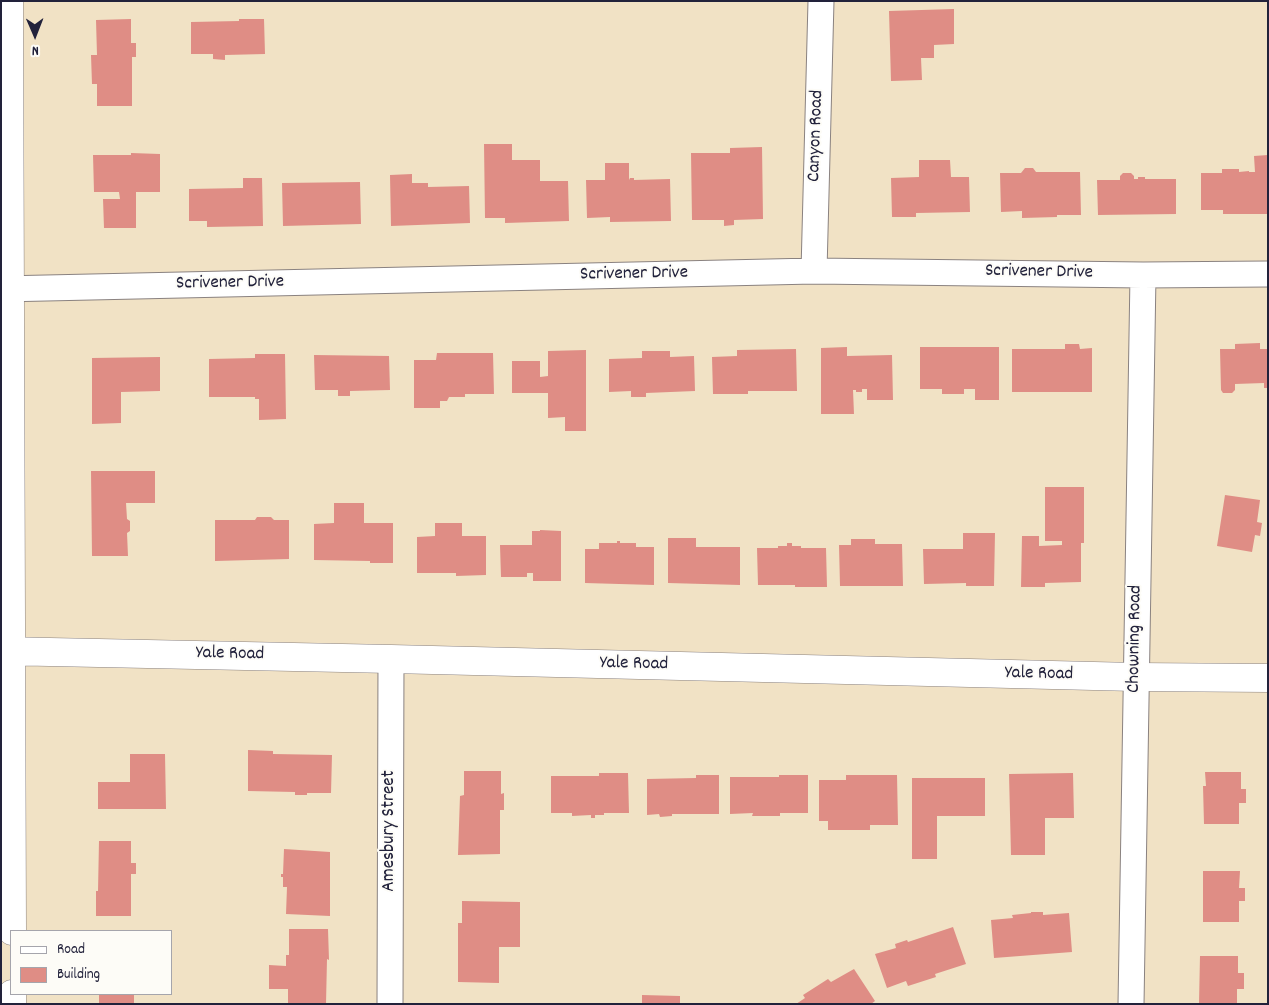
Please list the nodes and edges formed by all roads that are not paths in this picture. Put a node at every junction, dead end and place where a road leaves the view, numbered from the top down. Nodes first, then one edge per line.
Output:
1 (9, 1) edge
2 (821, 1) edge
3 (814, 271) junction
4 (1268, 274) edge
5 (1143, 275) junction
6 (6, 289) edge
7 (6, 651) edge
8 (391, 658) junction
9 (1136, 677) junction
10 (1268, 678) edge
11 (12, 930) edge
12 (390, 1004) edge
13 (1131, 1004) edge

1 - 6 main road
2 - 3 street, Canyon Road
3 - 5 street, Scrivener Drive
3 - 6 street, Scrivener Drive
4 - 5 street, Scrivener Drive
5 - 9 street, Chowning Road
6 - 7 main road
7 - 8 main road, Yale Road
7 - 11 main road
8 - 9 main road, Yale Road
8 - 12 street, Amesbury Street
9 - 10 main road, Yale Road
9 - 13 street, Chowning Road

